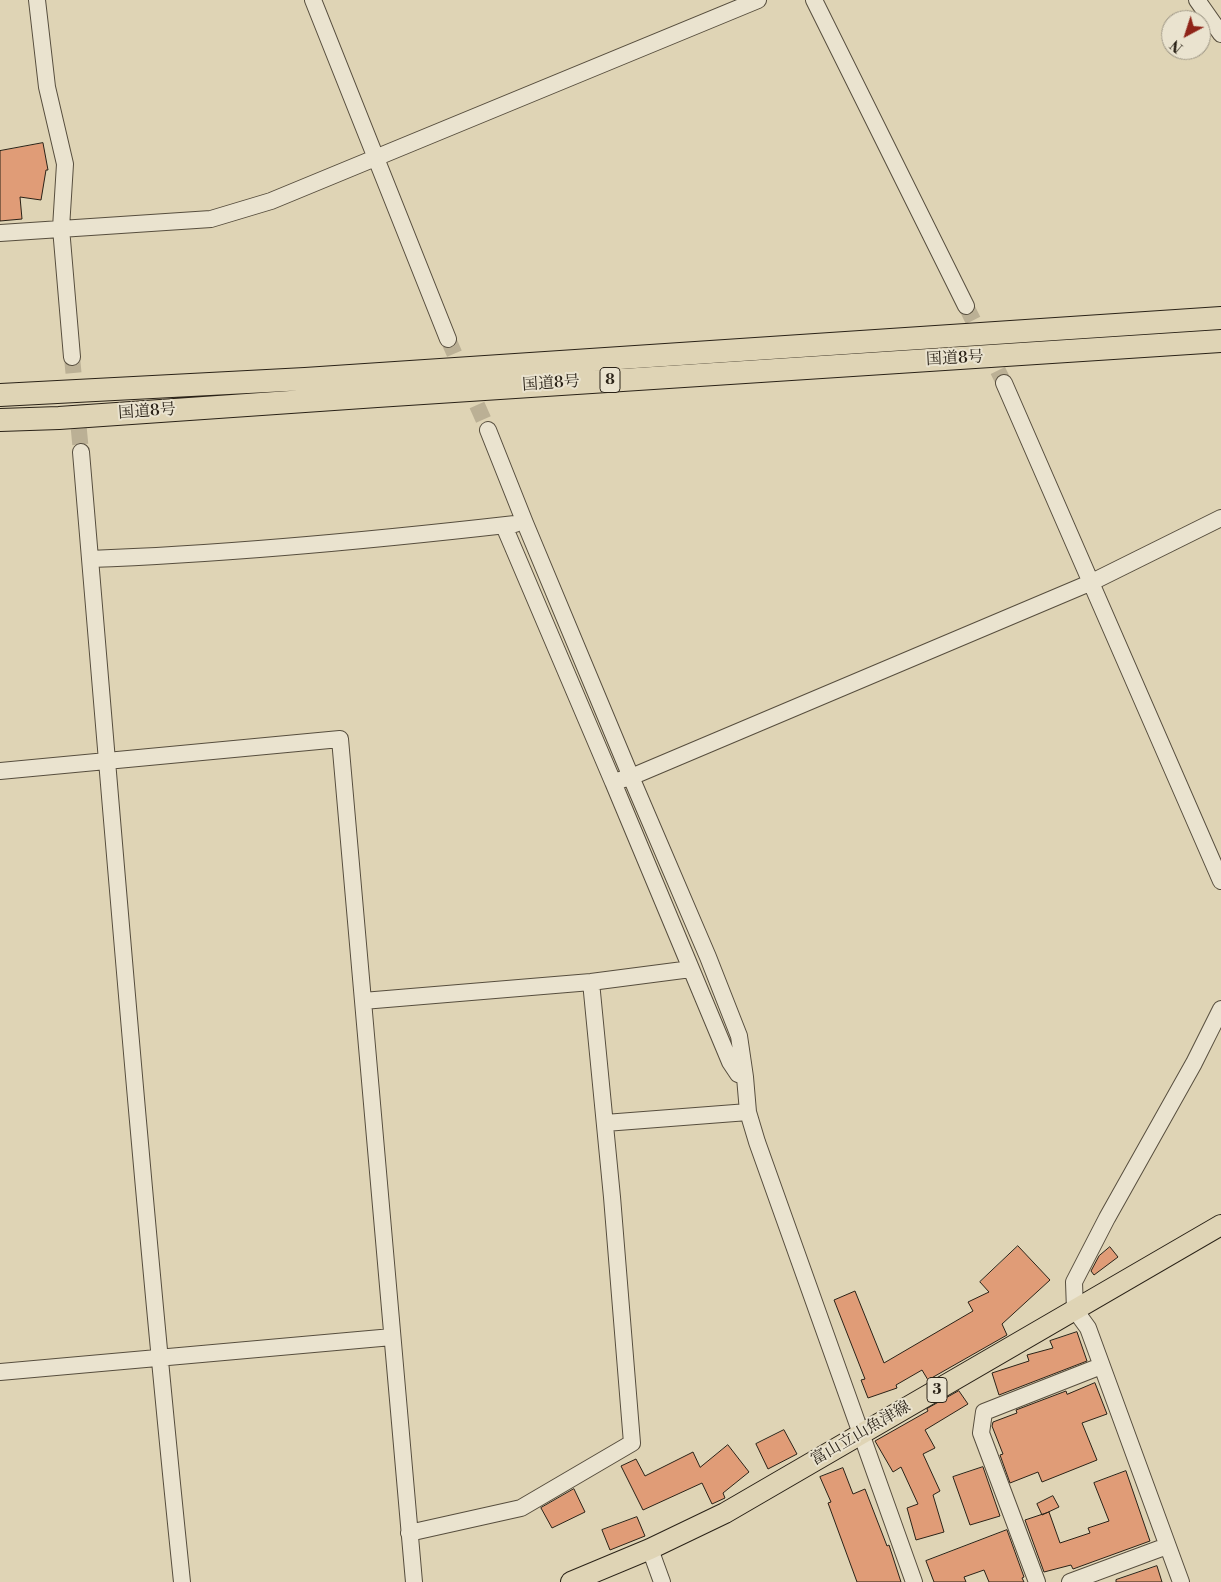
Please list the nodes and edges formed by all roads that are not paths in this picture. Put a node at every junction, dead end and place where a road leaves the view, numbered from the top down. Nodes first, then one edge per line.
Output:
1 (37, 0) edge
2 (313, 0) edge
3 (758, 0) edge
4 (814, 0) edge
5 (1197, 0) edge
6 (1221, 34) edge
7 (376, 158) junction
8 (60, 228) junction
9 (0, 233) edge
10 (966, 306) tunnel mouth
11 (1221, 318) edge
12 (448, 339) tunnel mouth
13 (1221, 341) edge
14 (72, 357) tunnel mouth
15 (1004, 383) tunnel mouth
16 (0, 395) edge
17 (0, 420) edge
18 (488, 430) tunnel mouth
19 (81, 452) tunnel mouth
20 (1221, 518) edge
21 (525, 523) junction
22 (504, 526) junction
23 (90, 559) junction
24 (1092, 582) junction
25 (106, 760) junction
26 (0, 771) edge
27 (630, 777) junction
28 (613, 782) junction
29 (1221, 881) edge
30 (691, 969) junction
31 (591, 982) junction
32 (362, 1001) junction
33 (1221, 1009) edge
34 (745, 1077) junction
35 (748, 1112) junction
36 (605, 1123) junction
37 (1221, 1226) edge
38 (1074, 1310) junction
39 (392, 1337) junction
40 (159, 1358) junction
41 (1101, 1366) junction
42 (0, 1372) edge
43 (861, 1434) junction
44 (409, 1533) junction
45 (1167, 1546) junction
46 (650, 1549) junction
47 (182, 1582) edge
48 (414, 1582) edge
49 (571, 1582) edge
50 (662, 1582) edge
51 (914, 1582) edge
52 (1037, 1582) edge
53 (1070, 1582) edge
54 (1181, 1582) edge

1 - 8 street
2 - 7 street
3 - 7 street
4 - 10 street
5 - 6 street
7 - 8 street
7 - 12 street
8 - 9 street
8 - 14 street
11 - 16 highway, 国道8号 / 8
13 - 17 highway, 国道8号 / 8
15 - 24 street
18 - 21 street
19 - 23 street
20 - 24 street
21 - 22 street
21 - 27 street
22 - 23 street
22 - 28 street
23 - 25 street
24 - 27 street
24 - 29 street
25 - 26 street
25 - 32 street
25 - 40 street
27 - 28 street
27 - 34 street
28 - 30 street
30 - 31 street
30 - 34 street
31 - 32 street
31 - 36 street
32 - 39 street
33 - 38 street
34 - 35 street
35 - 36 street
35 - 43 street
36 - 44 street
37 - 38 main road, 富山立山魚津線 / 3
38 - 41 street
38 - 43 main road, 富山立山魚津線 / 3
39 - 40 street
39 - 44 street
40 - 42 street
40 - 47 street
41 - 45 street
41 - 52 street
43 - 46 main road, 富山立山魚津線 / 3
43 - 51 street
44 - 48 street
45 - 53 street
45 - 54 street
46 - 49 main road, 富山立山魚津線 / 3
46 - 50 street

